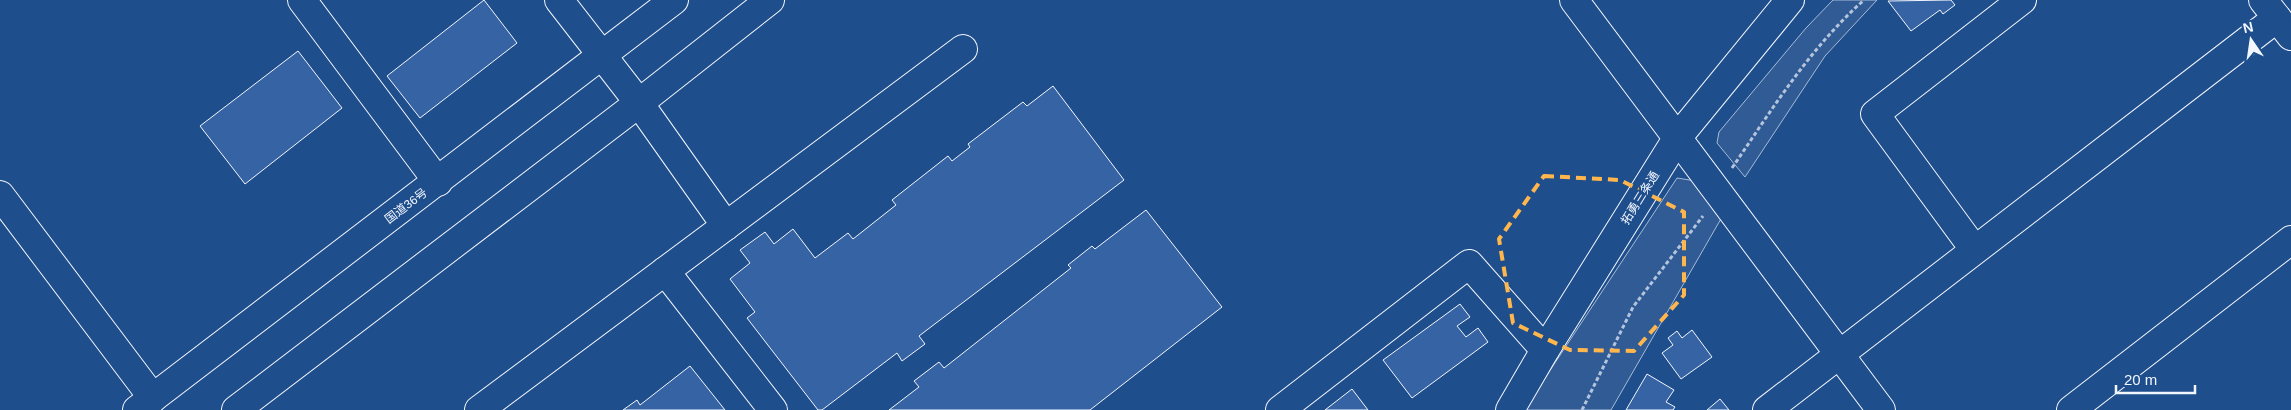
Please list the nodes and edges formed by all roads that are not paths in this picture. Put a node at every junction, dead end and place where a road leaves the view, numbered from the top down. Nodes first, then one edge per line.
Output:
1 (302, 0) edge
2 (559, 0) edge
3 (674, 0) edge
4 (770, 0) edge
5 (1574, 0) edge
6 (1790, 0) edge
7 (2022, 0) edge
8 (2277, 18) edge
9 (963, 49) dead end
10 (603, 56) junction
11 (639, 103) junction
12 (1678, 137) junction
13 (438, 182) junction
14 (0, 195) edge
15 (726, 226) junction
16 (2291, 240) edge
17 (1974, 249) junction
18 (665, 272) junction
19 (1545, 350) junction
20 (1840, 354) junction
21 (145, 404) edge
22 (236, 410) edge
23 (479, 410) edge
24 (773, 410) edge
25 (1280, 410) edge
26 (1510, 410) edge
27 (1767, 410) edge
28 (1882, 410) edge
29 (2071, 410) edge

1 - 13 main road
2 - 10 main road
3 - 10 main road, 国道36号
4 - 11 main road
5 - 12 main road
6 - 12 main road, 拓勇三条通
7 - 17 main road
8 - 17 main road
9 - 15 main road
10 - 11 main road
10 - 13 main road, 国道36号
11 - 15 main road
11 - 22 main road
12 - 19 main road, 拓勇三条通
12 - 20 main road
13 - 21 main road, 国道36号
14 - 21 main road
15 - 18 main road
16 - 29 main road
17 - 20 main road
18 - 23 main road
18 - 24 main road
19 - 25 main road
19 - 26 main road, 拓勇三条通
20 - 27 main road
20 - 28 main road

